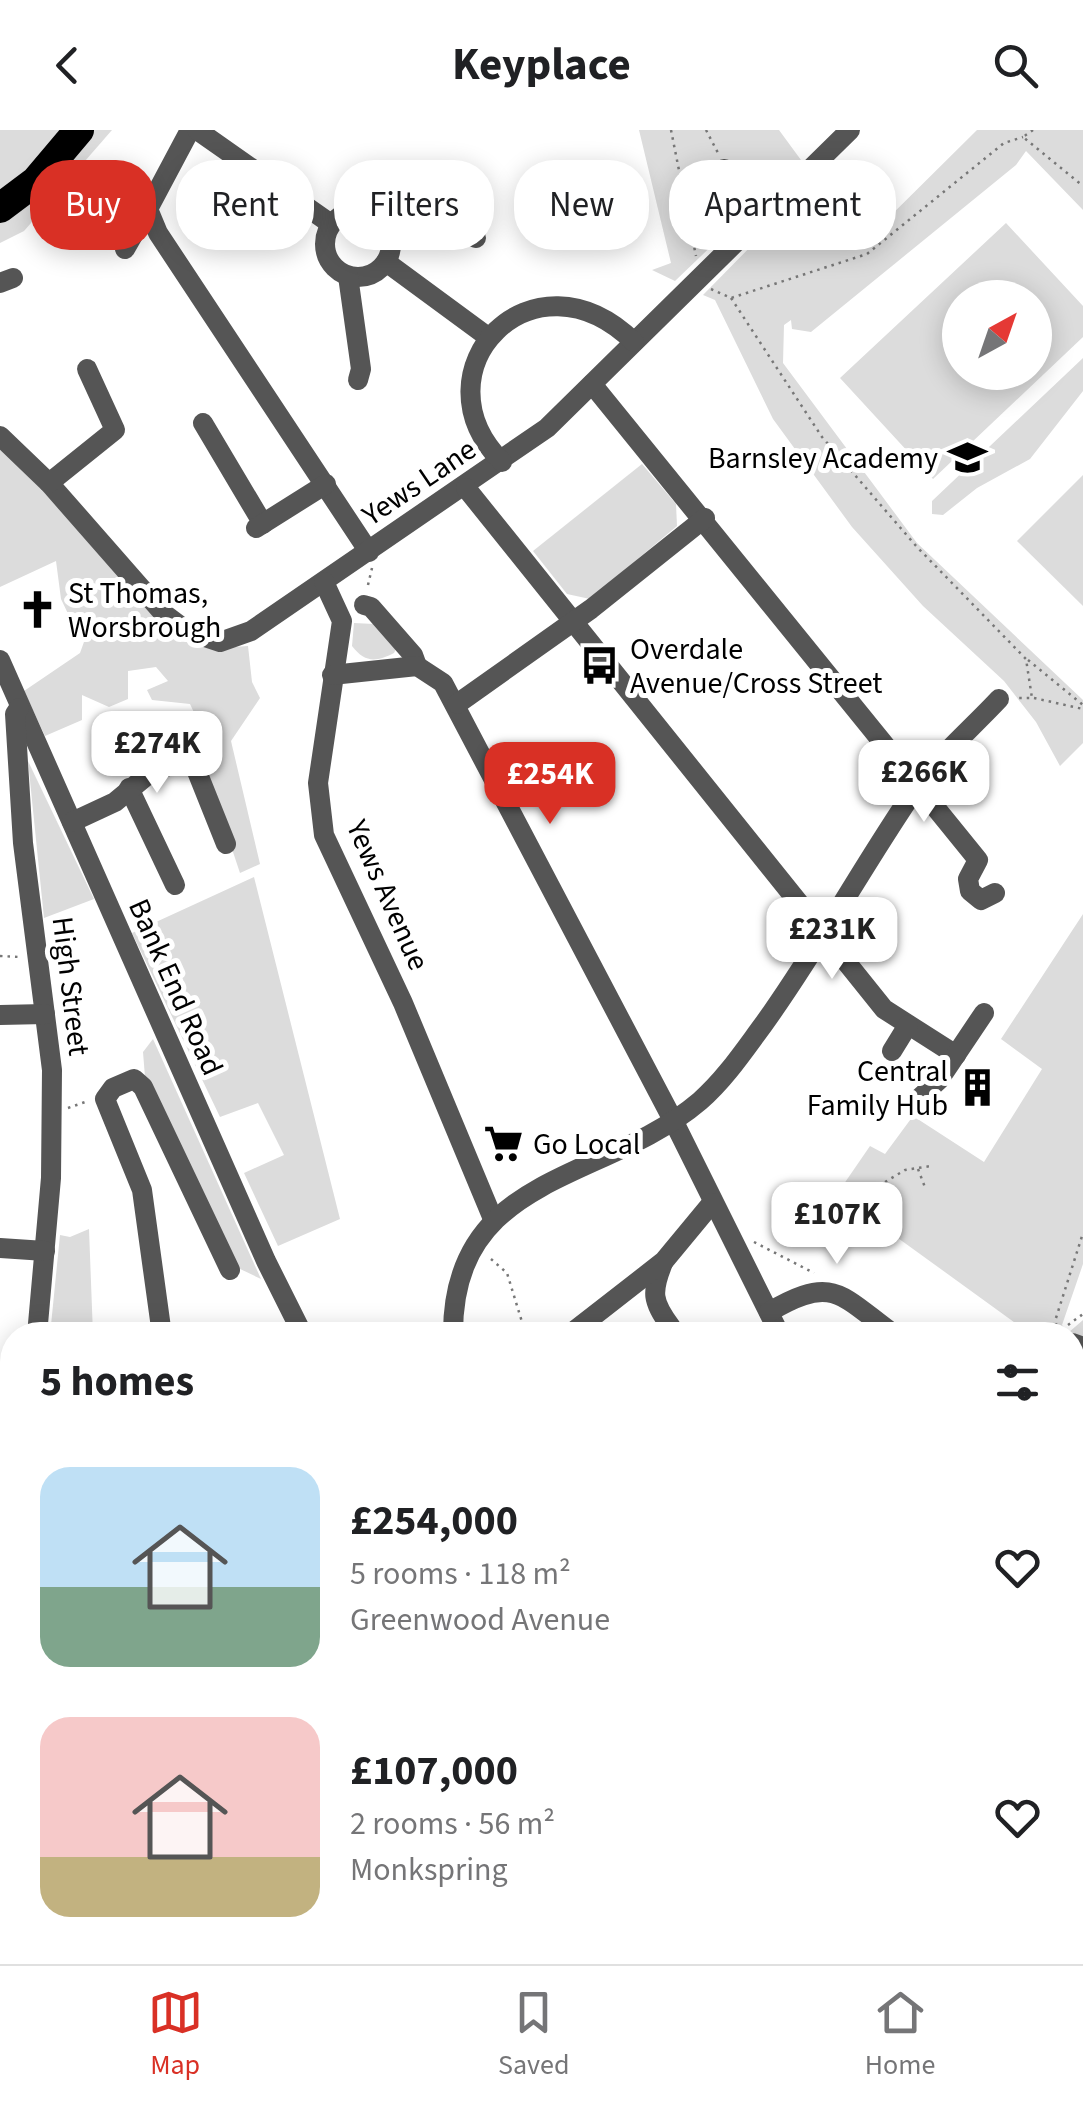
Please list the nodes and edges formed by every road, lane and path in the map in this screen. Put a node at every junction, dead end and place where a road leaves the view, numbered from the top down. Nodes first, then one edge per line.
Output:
1 (78, 130) edge
2 (194, 130) edge
3 (671, 130) edge
4 (706, 130) edge
5 (850, 130) edge
6 (1033, 130) edge
7 (1023, 137) junction
8 (720, 160) edge
9 (819, 160) edge
10 (1083, 186) edge
11 (156, 196) edge
12 (0, 208) edge
13 (334, 222) edge
14 (331, 224) junction
15 (156, 228) edge
16 (388, 250) edge
17 (726, 250) edge
18 (386, 262) junction
19 (348, 276) junction
20 (700, 276) junction
21 (731, 298) junction
22 (488, 338) junction
23 (634, 342) junction
24 (87, 369) dead end
25 (358, 380) dead end
26 (592, 384) junction
27 (203, 423) dead end
28 (0, 436) edge
29 (502, 462) junction
30 (49, 483) junction
31 (326, 484) junction
32 (466, 488) junction
33 (704, 518) junction
34 (373, 550) junction
35 (324, 582) junction
36 (364, 605) joint
37 (576, 620) junction
38 (1026, 659) junction
39 (0, 660) edge
40 (416, 666) junction
41 (332, 675) junction
42 (999, 698) joint
43 (1032, 698) junction
44 (457, 704) junction
45 (1083, 707) edge
46 (12, 712) edge
47 (129, 788) junction
48 (917, 788) junction
49 (72, 822) junction
50 (226, 844) dead end
51 (175, 885) dead end
52 (996, 893) dead end
53 (825, 934) junction
54 (984, 1013) dead end
55 (45, 1014) junction
56 (0, 1015) edge
57 (908, 1024) junction
58 (892, 1051) dead end
59 (956, 1055) junction
60 (104, 1099) junction
61 (914, 1102) dead end
62 (54, 1109) junction
63 (674, 1122) junction
64 (931, 1166) dead end
65 (917, 1168) junction
66 (926, 1190) dead end
67 (712, 1203) junction
68 (840, 1209) dead end
69 (492, 1219) junction
70 (1083, 1233) edge
71 (754, 1242) dead end
72 (474, 1247) junction
73 (0, 1248) edge
74 (45, 1252) junction
75 (664, 1261) junction
76 (230, 1270) dead end
77 (817, 1275) dead end
78 (768, 1312) junction
79 (37, 1322) edge
80 (160, 1322) edge
81 (296, 1322) edge
82 (454, 1322) edge
83 (522, 1322) edge
84 (586, 1322) edge
85 (667, 1322) edge
86 (773, 1322) edge
87 (877, 1322) edge
88 (1056, 1322) edge

1 - 12 highway
2 - 11 street
2 - 14 street
3 - 20 path
4 - 8 path
5 - 9 street, Yews Lane
6 - 7 path
7 - 10 path
7 - 21 path
13 - 14 street
14 - 19 street
15 - 31 street
16 - 18 street
17 - 20 street, Yews Lane
18 - 19 street
18 - 22 street
19 - 25 street
20 - 21 path
20 - 23 street, Yews Lane
21 - 38 path
22 - 23 street
22 - 29 street
23 - 26 street, Yews Lane
24 - 30 street
26 - 29 street, Yews Lane
26 - 33 street
27 - 31 street
28 - 30 street, Yews Lane
29 - 32 street, Yews Lane
30 - 35 street, Yews Lane
31 - 34 street
32 - 34 street, Yews Lane
32 - 37 street
33 - 37 street
33 - 48 street
34 - 35 street, Yews Lane
34 - 36 path
35 - 41 street, Yews Avenue
36 - 40 street
37 - 44 street
37 - 53 street
38 - 43 path
38 - 45 path
39 - 46 street, Bank End Road
40 - 41 street
40 - 44 street
41 - 69 street, Yews Avenue
42 - 43 path
42 - 48 street
43 - 45 path
44 - 63 street
46 - 49 street, Bank End Road
46 - 55 street, High Street
47 - 49 street
47 - 50 street
47 - 51 street
48 - 52 street
48 - 53 street
49 - 81 street, Bank End Road
53 - 57 street
53 - 63 street
54 - 59 street
55 - 56 street
55 - 62 street, High Street
57 - 58 street
57 - 59 street
59 - 61 street
60 - 62 path
60 - 76 street
60 - 80 street
62 - 74 street, High Street
63 - 67 street
63 - 69 street
64 - 65 path
65 - 66 path
65 - 68 path
67 - 75 street
67 - 78 street
69 - 72 street
70 - 88 path
71 - 77 path
72 - 82 street
72 - 83 path
73 - 74 street
74 - 79 street, High Street
75 - 84 street
75 - 85 street
78 - 86 street
78 - 87 street

